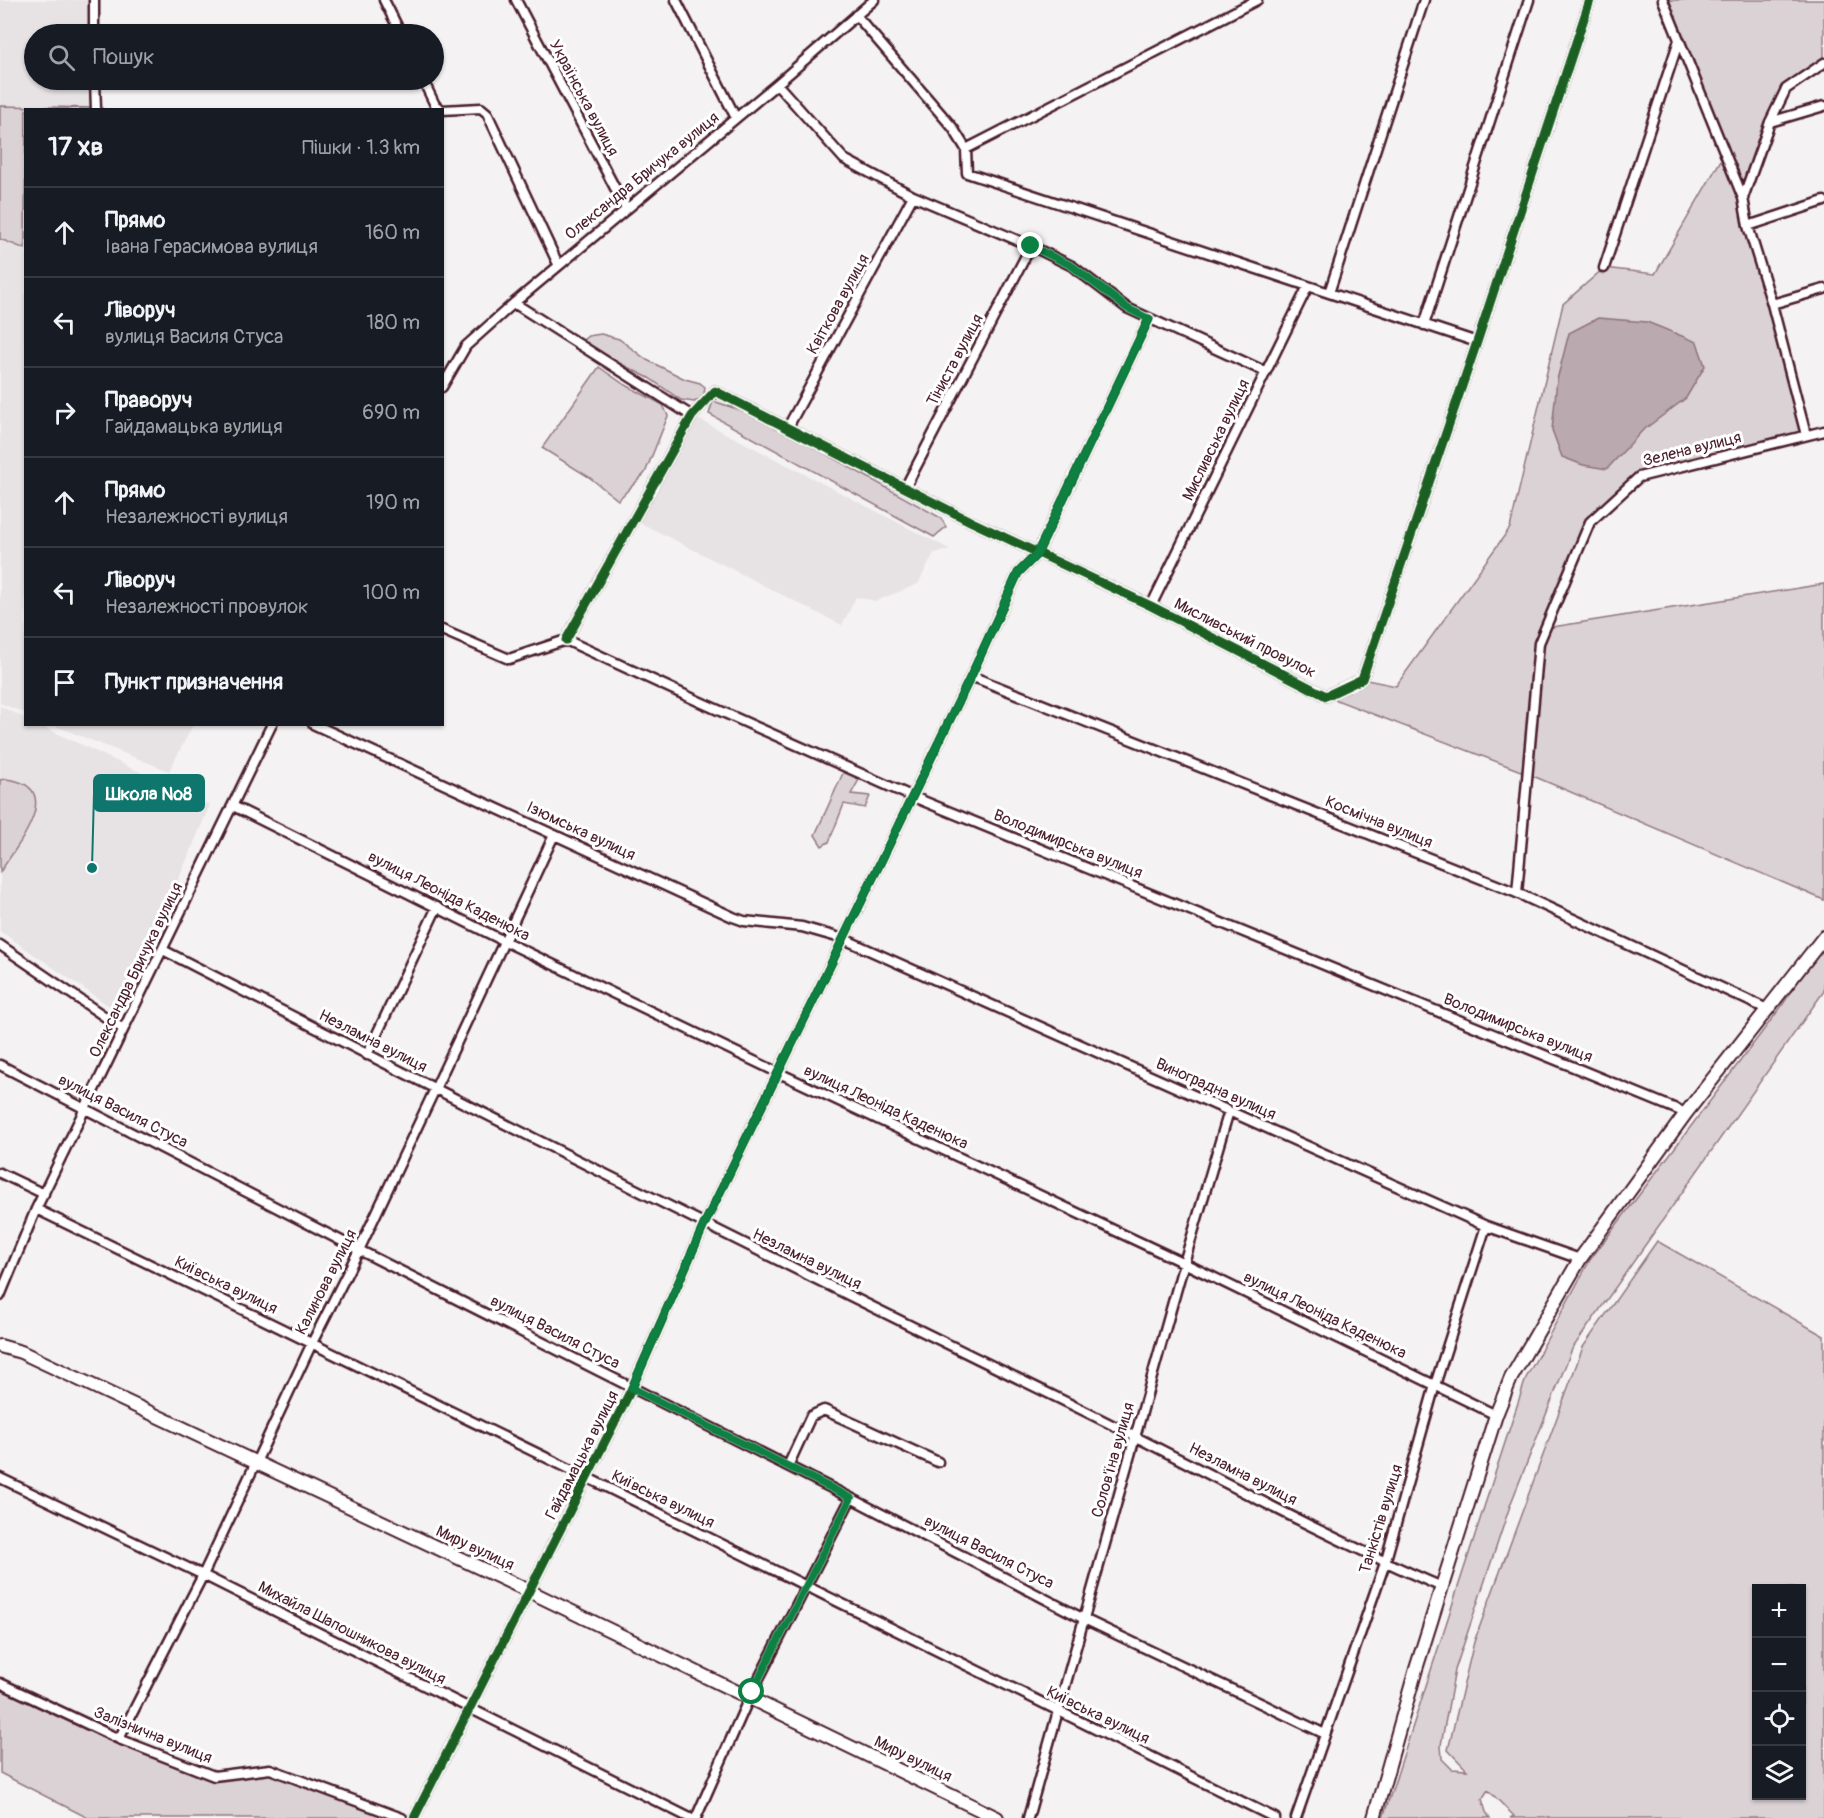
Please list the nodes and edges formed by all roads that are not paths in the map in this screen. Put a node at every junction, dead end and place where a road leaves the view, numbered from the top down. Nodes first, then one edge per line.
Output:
1 (94, 0) edge
2 (384, 0) edge
3 (516, 0) edge
4 (676, 0) edge
5 (874, 0) edge
6 (1257, 0) edge
7 (1424, 0) edge
8 (1529, 0) edge
9 (1590, 0) edge
10 (1664, 0) edge
11 (856, 15) junction
12 (94, 24) edge
13 (396, 24) edge
14 (1679, 40) junction
15 (1824, 63) edge
16 (777, 84) junction
17 (95, 90) edge
18 (428, 90) edge
19 (1824, 106) edge
20 (96, 108) edge
21 (439, 108) edge
22 (444, 110) edge
23 (736, 118) junction
24 (1770, 122) junction
25 (966, 149) junction
26 (913, 196) junction
27 (1743, 198) junction
28 (1824, 201) edge
29 (626, 209) junction
30 (1748, 226) junction
31 (1031, 246) junction
32 (558, 264) junction
33 (1604, 268) dead end
34 (1308, 286) junction
35 (1824, 290) edge
36 (1329, 293) junction
37 (514, 303) junction
38 (1772, 304) junction
39 (1149, 319) junction
40 (1424, 325) junction
41 (1477, 342) junction
42 (1266, 372) junction
43 (444, 384) edge
44 (692, 416) junction
45 (788, 427) junction
46 (1824, 431) edge
47 (1806, 435) junction
48 (905, 488) junction
49 (1037, 554) junction
50 (1151, 606) junction
51 (444, 631) edge
52 (566, 640) junction
53 (971, 676) junction
54 (271, 726) edge
55 (317, 726) edge
56 (912, 796) junction
57 (233, 806) junction
58 (554, 835) junction
59 (1517, 893) junction
60 (437, 907) junction
61 (1824, 938) edge
62 (844, 939) junction
63 (504, 941) junction
64 (0, 945) edge
65 (163, 950) junction
66 (1769, 1010) junction
67 (123, 1029) junction
68 (367, 1055) junction
69 (0, 1065) edge
70 (777, 1072) junction
71 (435, 1089) junction
72 (85, 1109) junction
73 (1229, 1111) junction
74 (1686, 1113) junction
75 (0, 1173) edge
76 (44, 1194) junction
77 (36, 1209) junction
78 (704, 1225) junction
79 (1486, 1226) junction
80 (359, 1250) junction
81 (1580, 1258) junction
82 (1184, 1263) junction
83 (0, 1296) edge
84 (312, 1343) junction
85 (0, 1346) edge
86 (1435, 1385) junction
87 (632, 1388) junction
88 (1496, 1415) junction
89 (1135, 1436) junction
90 (938, 1462) dead end
91 (257, 1463) junction
92 (788, 1466) junction
93 (0, 1478) edge
94 (588, 1478) junction
95 (851, 1498) junction
96 (1385, 1563) junction
97 (203, 1575) junction
98 (806, 1586) junction
99 (1442, 1587) junction
100 (529, 1592) junction
101 (1084, 1618) junction
102 (0, 1683) edge
103 (749, 1698) junction
104 (469, 1708) junction
105 (1058, 1712) junction
106 (1325, 1734) junction
107 (119, 1739) junction
108 (402, 1818) edge
109 (414, 1818) edge
110 (690, 1818) edge
111 (696, 1818) edge
112 (997, 1818) edge
113 (1028, 1818) edge
114 (1275, 1818) edge
115 (1296, 1818) edge
116 (1374, 1818) edge

1 - 12 street
2 - 13 street
3 - 29 street, Українська вулиця
4 - 23 street
5 - 11 street, Олександра Бричука вулиця
6 - 25 street
7 - 36 street
8 - 40 street
9 - 41 street
10 - 14 street
11 - 16 street, Олександра Бричука вулиця
11 - 25 street
14 - 27 street
14 - 33 street
15 - 24 street
16 - 23 street, Олександра Бричука вулиця
16 - 26 street
17 - 20 street
18 - 21 street
19 - 24 street
22 - 32 street
23 - 29 street, Олександра Бричука вулиця
24 - 27 street
25 - 34 street
26 - 31 street
26 - 45 street, Квіткова вулиця
27 - 30 street
28 - 30 street
29 - 32 street, Олександра Бричука вулиця
30 - 38 street
31 - 39 street
31 - 48 street, Тіниста вулиця
32 - 37 street, Олександра Бричука вулиця
34 - 36 street
34 - 42 street, Мисливська вулиця
35 - 38 street
36 - 40 street
37 - 43 street, Олександра Бричука вулиця
37 - 44 street
38 - 47 street
39 - 42 street
39 - 49 street, Гайдамацька вулиця
40 - 41 street
41 - 50 street, Мисливський провулок
42 - 50 street, Мисливська вулиця
44 - 45 street, Мисливський провулок
44 - 52 street
45 - 48 street, Мисливський провулок
46 - 47 street, Зелена вулиця
47 - 59 street, Зелена вулиця
48 - 49 street, Мисливський провулок
49 - 50 street, Мисливський провулок
49 - 53 street, Гайдамацька вулиця
51 - 52 street
52 - 56 street, Володимирська вулиця
53 - 56 street, Гайдамацька вулиця
53 - 59 street, Космічна вулиця
54 - 57 street, Олександра Бричука вулиця
55 - 58 street, Ізюмська вулиця
56 - 62 street, Гайдамацька вулиця
56 - 74 street, Володимирська вулиця
57 - 60 street, вулиця Леоніда Каденюка
57 - 65 street, Олександра Бричука вулиця
58 - 62 street, Ізюмська вулиця
58 - 63 street, Калинова вулиця
59 - 66 street, Космічна вулиця
60 - 63 street, вулиця Леоніда Каденюка
60 - 68 street
61 - 66 main road
62 - 70 street, Гайдамацька вулиця
62 - 73 street, Виноградна вулиця
63 - 70 street, вулиця Леоніда Каденюка
63 - 71 street, Калинова вулиця
64 - 67 street
65 - 67 street, Олександра Бричука вулиця
65 - 68 street, Незламна вулиця
66 - 74 main road
67 - 72 street, Олександра Бричука вулиця
68 - 71 street, Незламна вулиця
69 - 72 street, вулиця Василя Стуса
70 - 78 street, Гайдамацька вулиця
70 - 82 street, вулиця Леоніда Каденюка
71 - 78 street, Незламна вулиця
71 - 80 street, Калинова вулиця
72 - 76 street, Олександра Бричука вулиця
72 - 80 street, вулиця Василя Стуса
73 - 79 street, Виноградна вулиця
73 - 82 street, Солов'їна вулиця
74 - 81 main road
75 - 76 street
76 - 77 street, Олександра Бричука вулиця
77 - 83 street, Олександра Бричука вулиця
77 - 84 street, Київська вулиця
78 - 87 street, Гайдамацька вулиця
78 - 89 street, Незламна вулиця
79 - 81 street, Виноградна вулиця
79 - 86 street, Танкістів вулиця
80 - 84 street, Калинова вулиця
80 - 87 street, вулиця Василя Стуса
81 - 88 main road
82 - 86 street, вулиця Леоніда Каденюка
82 - 89 street, Солов'їна вулиця
84 - 91 street, Калинова вулиця
84 - 94 street, Київська вулиця
85 - 91 main road, Миру вулиця
86 - 88 street, вулиця Леоніда Каденюка
86 - 96 street, Танкістів вулиця
87 - 92 street, вулиця Василя Стуса
87 - 94 street, Гайдамацька вулиця
88 - 99 main road
89 - 96 street, Незламна вулиця
89 - 101 street, Солов'їна вулиця
90 - 92 street
91 - 97 street, Калинова вулиця
91 - 100 main road, Миру вулиця
92 - 95 street, вулиця Василя Стуса
93 - 97 street, Михайла Шапошникова вулиця
94 - 98 street, Київська вулиця
94 - 100 street, Гайдамацька вулиця
95 - 98 street
95 - 101 street, вулиця Василя Стуса
96 - 99 street, Незламна вулиця
96 - 106 street, Танкістів вулиця
97 - 104 street, Михайла Шапошникова вулиця
97 - 107 street, Калинова вулиця
98 - 103 street
98 - 105 street, Київська вулиця
99 - 116 main road
100 - 103 main road, Миру вулиця
100 - 104 street, Гайдамацька вулиця
101 - 105 street, Солов'їна вулиця
101 - 106 street, вулиця Василя Стуса
102 - 107 street, Залізнична вулиця
103 - 111 street
103 - 112 main road, Миру вулиця
104 - 109 street, Гайдамацька вулиця
104 - 110 street, Михайла Шапошникова вулиця
105 - 113 street, Солов'їна вулиця
105 - 114 street, Київська вулиця
106 - 115 street, Танкістів вулиця
107 - 108 street, Залізнична вулиця

